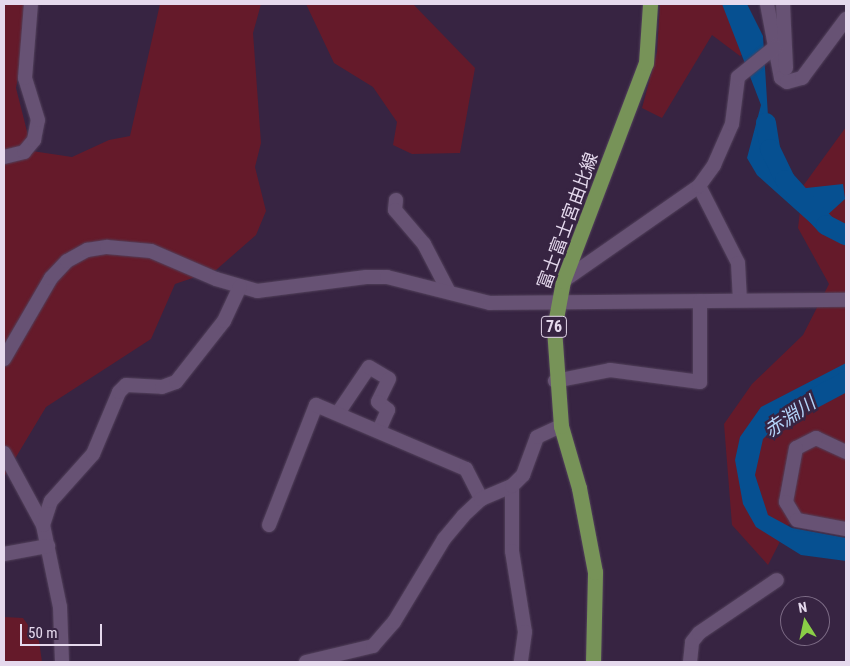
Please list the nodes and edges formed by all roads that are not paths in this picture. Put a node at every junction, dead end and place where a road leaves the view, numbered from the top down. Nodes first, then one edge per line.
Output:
1 (31, 4) edge
2 (650, 4) edge
3 (767, 4) edge
4 (783, 4) edge
5 (846, 19) edge
6 (846, 34) edge
7 (822, 46) junction
8 (772, 49) junction
9 (787, 82) junction
10 (4, 157) edge
11 (699, 186) junction
12 (396, 200) dead end
13 (563, 281) junction
14 (240, 287) junction
15 (448, 292) junction
16 (740, 300) junction
17 (846, 300) edge
18 (700, 301) junction
19 (557, 302) junction
20 (4, 359) edge
21 (555, 381) junction
22 (338, 413) junction
23 (561, 426) junction
24 (380, 430) junction
25 (846, 452) edge
26 (4, 453) edge
27 (512, 486) junction
28 (481, 499) junction
29 (43, 525) junction
30 (269, 525) dead end
31 (846, 529) edge
32 (48, 546) junction
33 (4, 554) edge
34 (776, 580) dead end
35 (62, 662) edge
36 (306, 662) edge
37 (521, 662) edge
38 (593, 662) edge
39 (690, 662) edge

1 - 10 street
2 - 13 main road, 富士富士宮由比線 / 76
3 - 8 street
4 - 9 street
5 - 7 street
6 - 7 street
7 - 9 street
8 - 9 street
8 - 11 street
11 - 13 street
11 - 16 street
12 - 15 street
13 - 19 main road, 富士富士宮由比線 / 76
14 - 15 street
14 - 20 street
14 - 29 street
15 - 19 street
16 - 17 street
16 - 18 street
18 - 19 street
18 - 21 street
19 - 21 main road, 富士富士宮由比線 / 76
21 - 23 main road, 富士富士宮由比線 / 76
22 - 24 street
22 - 24 street
22 - 30 street
23 - 27 street
23 - 38 main road, 富士富士宮由比線 / 76
24 - 28 street
25 - 31 street
26 - 29 street
27 - 28 street
27 - 37 street
28 - 36 street
29 - 32 street
32 - 33 street
32 - 35 street
34 - 39 street

